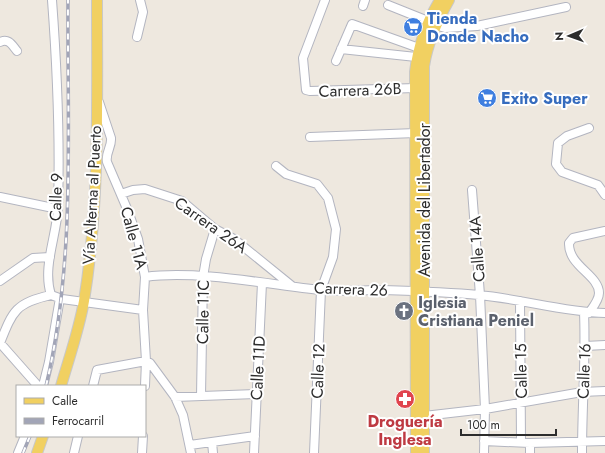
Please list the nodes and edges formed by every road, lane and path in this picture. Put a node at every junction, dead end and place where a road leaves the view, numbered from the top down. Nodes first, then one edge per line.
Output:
1 (52, 0) edge
2 (97, 0) edge
3 (140, 0) edge
4 (325, 0) edge
5 (449, 0) edge
6 (437, 1) edge
7 (388, 5) dead end
8 (566, 7) dead end
9 (432, 23) junction
10 (138, 37) dead end
11 (0, 42) edge
12 (341, 49) junction
13 (17, 51) dead end
14 (418, 52) junction
15 (336, 62) dead end
16 (416, 88) junction
17 (97, 97) junction
18 (589, 128) dead end
19 (416, 133) junction
20 (310, 137) dead end
21 (276, 166) dead end
22 (472, 190) dead end
23 (121, 194) junction
24 (605, 195) edge
25 (0, 197) edge
26 (58, 209) junction
27 (215, 229) junction
28 (605, 231) edge
29 (50, 257) junction
30 (145, 277) junction
31 (203, 277) junction
32 (0, 281) edge
33 (262, 283) junction
34 (292, 286) junction
35 (321, 290) junction
36 (420, 291) junction
37 (51, 294) junction
38 (480, 296) junction
39 (60, 298) junction
40 (520, 300) junction
41 (84, 301) junction
42 (143, 310) junction
43 (587, 313) junction
44 (605, 313) edge
45 (0, 343) edge
46 (605, 345) edge
47 (586, 346) junction
48 (146, 361) junction
49 (37, 385) edge
50 (42, 385) edge
51 (61, 385) edge
52 (93, 385) edge
53 (145, 385) edge
54 (605, 391) edge
55 (582, 392) junction
56 (256, 394) junction
57 (201, 396) junction
58 (175, 397) junction
59 (521, 401) junction
60 (485, 408) junction
61 (424, 416) junction
62 (255, 436) junction
63 (25, 437) edge
64 (43, 437) edge
65 (78, 437) edge
66 (142, 437) edge
67 (484, 441) junction
68 (582, 441) junction
69 (605, 441) edge
70 (212, 442) junction
71 (521, 442) junction
72 (530, 443) junction
73 (191, 449) edge
74 (18, 453) edge
75 (37, 453) edge
76 (74, 453) edge
77 (142, 453) edge
78 (213, 453) edge
79 (254, 453) edge
80 (314, 453) edge
81 (416, 453) edge
82 (424, 453) edge
83 (484, 453) edge
84 (530, 453) edge
85 (582, 453) edge

1 - 26 street, Calle 9
2 - 17 main road, Vía Alterna al Puerto
3 - 10 street
4 - 16 street, Carrera 26B
5 - 9 main road, Avenida del Libertador
6 - 9 main road, Avenida del Libertador
7 - 9 street
8 - 9 street
9 - 14 main road, Avenida del Libertador
9 - 36 main road, Avenida del Libertador
11 - 13 street
12 - 14 street
12 - 14 street
12 - 15 street
14 - 16 main road, Avenida del Libertador
16 - 19 main road, Avenida del Libertador
17 - 23 street, Calle 11A
17 - 41 main road, Vía Alterna al Puerto
18 - 24 street
19 - 20 street
19 - 36 main road, Avenida del Libertador
21 - 35 street, Calle 12
22 - 38 street, Calle 14A
23 - 27 street, Carrera 26A
23 - 30 street, Calle 11A
25 - 26 street
26 - 29 street, Calle 9
27 - 31 street, Calle 11C
27 - 34 street, Carrera 26A
28 - 43 street
29 - 32 street
29 - 37 street, Calle 9
30 - 31 street, Carrera 26
30 - 42 street, Calle 11A
31 - 33 street, Carrera 26
31 - 57 street, Calle 11C
33 - 34 street, Carrera 26
33 - 56 street, Calle 11D
34 - 35 street, Carrera 26
35 - 36 street, Carrera 26
35 - 80 street, Calle 12
36 - 38 street, Carrera 26
36 - 61 main road, Avenida del Libertador
36 - 81 main road, Avenida del Libertador
37 - 39 street
37 - 45 street
38 - 40 street, Carrera 26
38 - 60 street, Calle 14A
39 - 41 street
39 - 50 street
40 - 43 street, Carrera 26
40 - 59 street, Calle 15
41 - 42 street
41 - 51 main road, Vía Alterna al Puerto
42 - 48 street, Calle 11A
43 - 44 street, Carrera 26
43 - 47 street, Calle 16
45 - 49 street
46 - 47 street
47 - 55 street, Calle 16
48 - 52 street
48 - 53 street, Calle 11A
48 - 58 street
54 - 55 street
55 - 59 street
55 - 68 street, Calle 16
56 - 57 street
56 - 62 street, Calle 11D
57 - 58 street
58 - 73 street
59 - 60 street
59 - 71 street, Calle 15
60 - 61 street
60 - 67 street, Calle 14A
61 - 82 main road, Avenida del Libertador
62 - 70 street
62 - 79 street, Calle 11D
63 - 74 street
64 - 75 main road
65 - 76 street
66 - 77 street
67 - 71 street
67 - 83 street, Calle 14A
68 - 69 street
68 - 72 street
68 - 85 street, Calle 16
70 - 73 street
70 - 78 street
71 - 72 street
72 - 84 street

